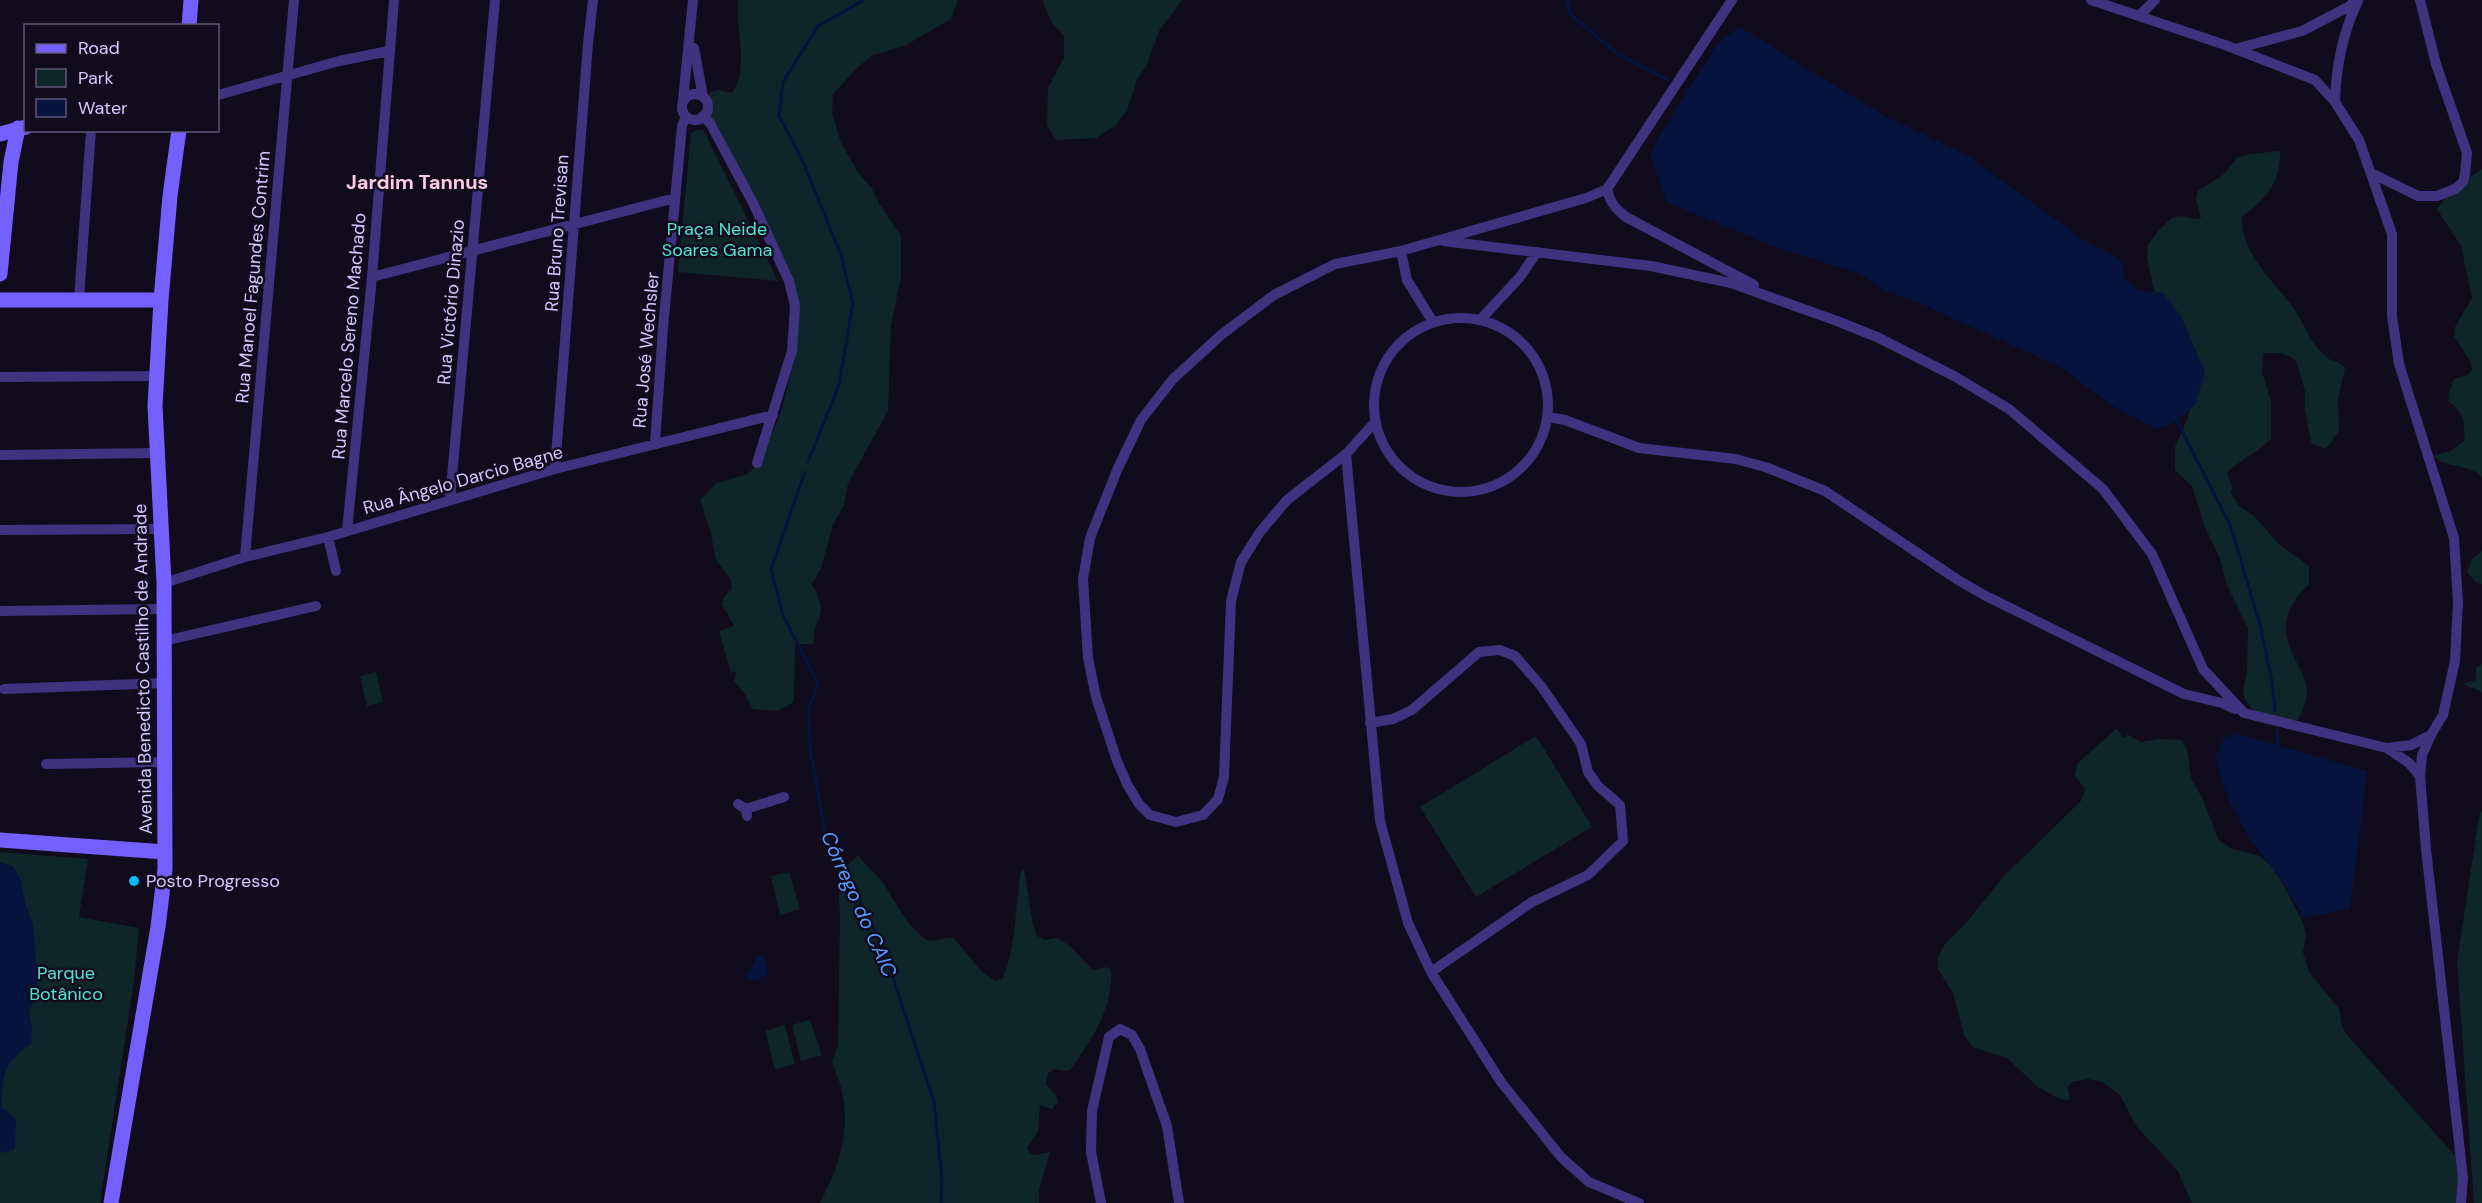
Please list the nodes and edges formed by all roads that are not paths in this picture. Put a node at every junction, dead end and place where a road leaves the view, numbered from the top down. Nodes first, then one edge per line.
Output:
1 (191, 0) edge
2 (294, 0) edge
3 (394, 0) edge
4 (495, 0) edge
5 (593, 0) edge
6 (693, 0) edge
7 (1732, 0) edge
8 (2091, 0) edge
9 (2155, 0) edge
10 (2357, 0) edge
11 (2420, 0) edge
12 (2139, 16) junction
13 (189, 24) edge
14 (691, 36) junction
15 (2235, 49) junction
16 (389, 51) junction
17 (286, 75) junction
18 (221, 93) edge
19 (703, 97) junction
20 (683, 100) junction
21 (2336, 102) junction
22 (703, 116) junction
23 (686, 117) junction
24 (22, 127) edge
25 (91, 132) edge
26 (179, 132) edge
27 (0, 134) edge
28 (0, 148) edge
29 (11, 162) junction
30 (2371, 173) junction
31 (1607, 189) junction
32 (675, 198) junction
33 (575, 223) junction
34 (1437, 241) junction
35 (1401, 251) junction
36 (472, 252) junction
37 (1537, 252) junction
38 (0, 274) edge
39 (372, 277) junction
40 (79, 299) junction
41 (0, 300) edge
42 (161, 300) junction
43 (1782, 300) junction
44 (1480, 320) junction
45 (1433, 322) junction
46 (156, 376) junction
47 (0, 377) edge
48 (773, 415) junction
49 (1548, 417) junction
50 (1375, 422) junction
51 (655, 443) junction
52 (156, 453) junction
53 (1346, 454) junction
54 (0, 455) edge
55 (757, 463) dead end
56 (555, 469) junction
57 (450, 499) junction
58 (161, 529) junction
59 (0, 530) edge
60 (347, 531) junction
61 (328, 537) junction
62 (245, 558) junction
63 (336, 571) dead end
64 (164, 583) junction
65 (316, 606) dead end
66 (164, 609) junction
67 (0, 611) edge
68 (164, 641) junction
69 (164, 683) junction
70 (2215, 684) junction
71 (4, 689) dead end
72 (2204, 698) junction
73 (2244, 713) junction
74 (1370, 723) junction
75 (2431, 735) junction
76 (2387, 748) junction
77 (165, 762) junction
78 (46, 764) dead end
79 (2420, 776) junction
80 (784, 797) dead end
81 (744, 810) dead end
82 (0, 840) edge
83 (165, 852) junction
84 (1431, 972) junction
85 (111, 1203) edge
86 (1101, 1203) edge
87 (1179, 1203) edge
88 (1639, 1203) edge
89 (2461, 1203) edge

1 - 13 main road
2 - 17 street, Rua Manoel Fagundes Contrim
3 - 16 street, Rua Marcelo Sereno Machado
4 - 36 street, Rua Victório Dinazio
5 - 33 street, Rua Bruno Trevisan
6 - 14 street
7 - 31 street
8 - 12 street
9 - 12 street
10 - 15 street
10 - 21 street
11 - 30 street
12 - 15 street
14 - 19 street
14 - 20 street
15 - 21 street
16 - 17 street
16 - 39 street, Rua Marcelo Sereno Machado
17 - 18 street
17 - 62 street, Rua Manoel Fagundes Contrim
19 - 20 street
19 - 22 street
20 - 23 street
21 - 30 street
22 - 23 street
22 - 48 street
23 - 32 street, Rua José Wechsler
24 - 27 main road
24 - 29 main road
25 - 40 street
26 - 42 main road, Avenida Benedicto Castilho de Andrade
28 - 29 main road
29 - 38 main road
30 - 75 street
31 - 34 street
31 - 43 street
32 - 33 street
32 - 51 street, Rua José Wechsler
33 - 36 street
33 - 56 street, Rua Bruno Trevisan
34 - 35 street
34 - 37 street
35 - 45 street
35 - 53 street
36 - 39 street
36 - 57 street, Rua Victório Dinazio
37 - 43 street
37 - 44 street
39 - 60 street, Rua Marcelo Sereno Machado
40 - 41 main road
40 - 42 main road
42 - 46 main road, Avenida Benedicto Castilho de Andrade
43 - 70 street
44 - 45 street
44 - 49 street
45 - 50 street
46 - 47 street
46 - 52 main road, Avenida Benedicto Castilho de Andrade
48 - 51 street, Rua Ângelo Darcio Bagne
48 - 55 street
49 - 50 street
49 - 72 street
50 - 53 street
51 - 56 street, Rua Ângelo Darcio Bagne
52 - 54 street
52 - 58 main road, Avenida Benedicto Castilho de Andrade
53 - 74 street
56 - 57 street, Rua Ângelo Darcio Bagne
57 - 60 street, Rua Ângelo Darcio Bagne
58 - 59 street
58 - 64 main road, Avenida Benedicto Castilho de Andrade
60 - 61 street, Rua Ângelo Darcio Bagne
61 - 62 street, Rua Ângelo Darcio Bagne
61 - 63 street
62 - 64 street, Rua Ângelo Darcio Bagne
64 - 66 main road, Avenida Benedicto Castilho de Andrade
65 - 68 street
66 - 67 street
66 - 68 main road, Avenida Benedicto Castilho de Andrade
68 - 69 main road, Avenida Benedicto Castilho de Andrade
69 - 71 street
69 - 77 main road, Avenida Benedicto Castilho de Andrade
70 - 72 street
70 - 73 street
72 - 73 street
73 - 76 street
74 - 84 street
74 - 84 street
75 - 76 street
75 - 79 street
76 - 79 street
77 - 78 street
77 - 83 main road, Avenida Benedicto Castilho de Andrade
79 - 89 street
80 - 81 street
82 - 83 main road
83 - 85 main road, Avenida Benedicto Castilho de Andrade
84 - 88 street
86 - 87 street

